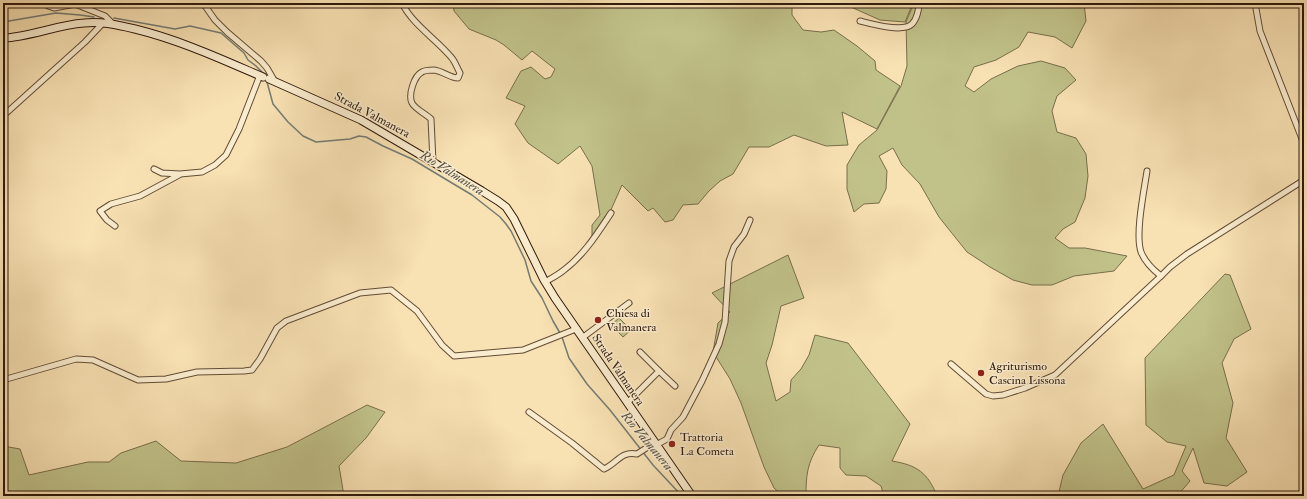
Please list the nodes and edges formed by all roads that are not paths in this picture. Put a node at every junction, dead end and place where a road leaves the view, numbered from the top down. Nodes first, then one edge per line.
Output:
1 (46, 3) edge
2 (75, 3) edge
3 (203, 3) edge
4 (402, 3) edge
5 (919, 3) edge
6 (1255, 3) edge
7 (860, 21) dead end
8 (103, 23) junction
9 (114, 24) junction
10 (3, 38) edge
11 (267, 78) junction
12 (3, 116) edge
13 (1304, 144) edge
14 (433, 162) junction
15 (154, 169) dead end
16 (1147, 171) dead end
17 (180, 174) junction
18 (1304, 180) edge
19 (611, 213) dead end
20 (750, 220) dead end
21 (115, 226) dead end
22 (1161, 276) junction
23 (545, 282) junction
24 (629, 303) dead end
25 (576, 329) junction
26 (582, 338) junction
27 (640, 352) dead end
28 (950, 364) dead end
29 (659, 371) junction
30 (3, 380) edge
31 (675, 386) dead end
32 (627, 403) junction
33 (529, 412) dead end
34 (655, 444) junction
35 (692, 496) edge

1 - 2 street
2 - 9 street
3 - 11 street
4 - 14 street
5 - 7 street
6 - 13 street
8 - 9 street, Strada Valmanera
8 - 10 street, Strada Valmanera
8 - 12 street
9 - 11 street, Strada Valmanera
11 - 14 street, Strada Valmanera
11 - 17 street
14 - 23 street, Strada Valmanera
15 - 17 street
16 - 22 street
17 - 21 street
18 - 22 street
19 - 23 street
20 - 34 street
22 - 28 street
23 - 25 street, Strada Valmanera
24 - 26 street
25 - 26 street, Strada Valmanera
25 - 30 street
26 - 32 street, Strada Valmanera
27 - 29 street
29 - 31 street
29 - 32 street
32 - 34 street, Strada Valmanera
33 - 34 street
34 - 35 street, Strada Valmanera

